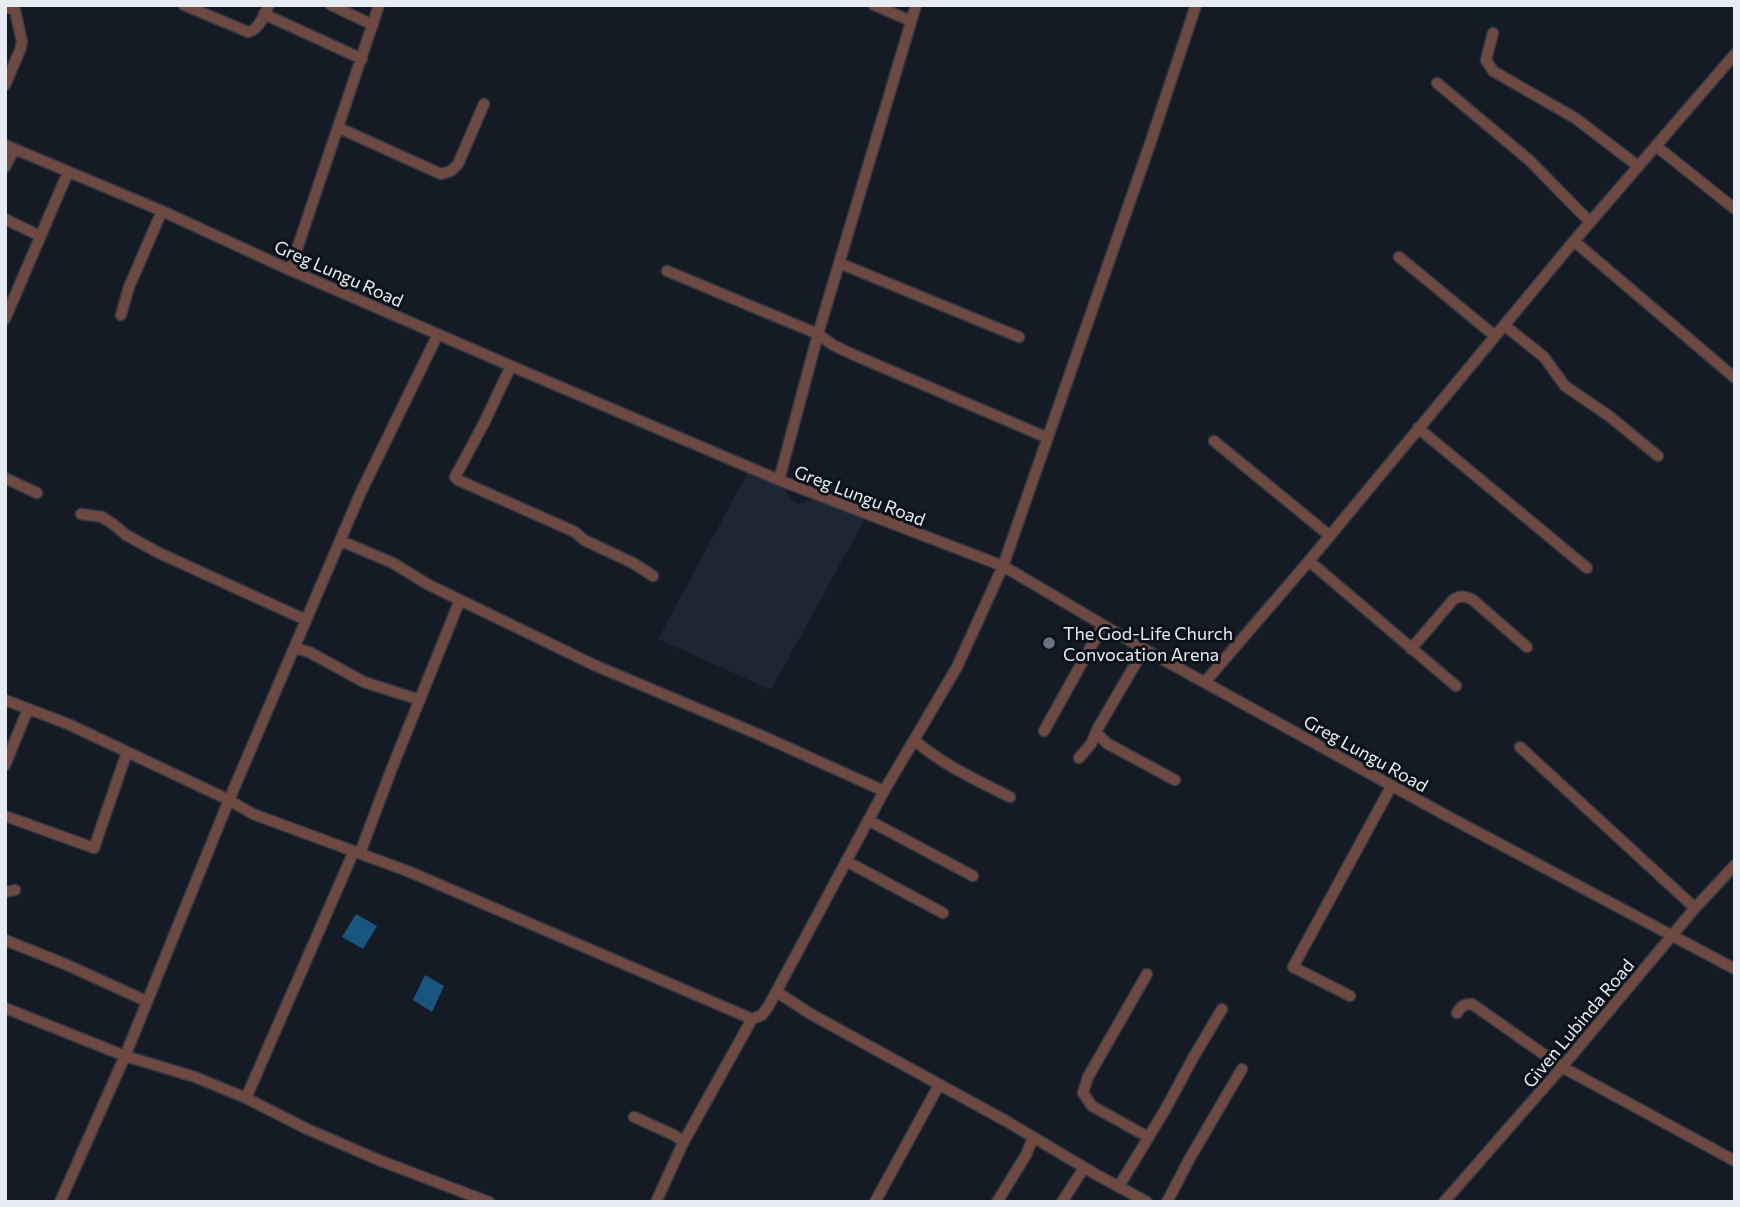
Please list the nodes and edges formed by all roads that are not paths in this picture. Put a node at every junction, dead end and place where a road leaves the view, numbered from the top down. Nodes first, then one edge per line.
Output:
1 (184, 5) edge
2 (331, 5) edge
3 (379, 5) edge
4 (874, 5) edge
5 (916, 5) edge
6 (1196, 5) edge
7 (5, 7) edge
8 (206, 10) edge
9 (266, 10) edge
10 (911, 20) junction
11 (373, 25) junction
12 (1493, 33) dead end
13 (1735, 54) edge
14 (362, 59) junction
15 (1437, 83) dead end
16 (5, 85) edge
17 (484, 104) dead end
18 (339, 128) junction
19 (1656, 146) junction
20 (10, 147) edge
21 (1639, 166) junction
22 (5, 167) edge
23 (68, 172) junction
24 (1735, 209) edge
25 (162, 211) junction
26 (5, 219) edge
27 (1590, 222) junction
28 (40, 236) junction
29 (1574, 241) junction
30 (1399, 257) dead end
31 (839, 262) junction
32 (290, 270) junction
33 (667, 271) dead end
34 (121, 314) dead end
35 (5, 319) edge
36 (1504, 325) junction
37 (438, 334) junction
38 (818, 334) junction
39 (1495, 335) junction
40 (1019, 337) dead end
41 (511, 366) junction
42 (1735, 379) edge
43 (1418, 428) junction
44 (1048, 438) junction
45 (1214, 442) dead end
46 (1658, 456) dead end
47 (5, 478) edge
48 (779, 480) junction
49 (37, 493) dead end
50 (81, 514) dead end
51 (1330, 536) junction
52 (341, 541) junction
53 (1309, 561) junction
54 (1003, 566) junction
55 (1587, 568) dead end
56 (653, 576) dead end
57 (460, 600) junction
58 (306, 620) junction
59 (1103, 625) junction
60 (1527, 647) dead end
61 (295, 648) junction
62 (1144, 649) junction
63 (1411, 649) junction
64 (1205, 682) junction
65 (1455, 687) dead end
66 (5, 700) edge
67 (420, 700) junction
68 (28, 709) junction
69 (1044, 731) dead end
70 (1096, 733) junction
71 (914, 740) junction
72 (1520, 747) dead end
73 (127, 752) junction
74 (1079, 758) dead end
75 (5, 765) edge
76 (1175, 779) dead end
77 (1392, 786) junction
78 (884, 791) junction
79 (1010, 797) dead end
80 (229, 800) junction
81 (5, 816) edge
82 (868, 820) junction
83 (357, 852) junction
84 (846, 860) junction
85 (1735, 865) edge
86 (973, 876) dead end
87 (1695, 908) junction
88 (943, 913) dead end
89 (1672, 936) junction
90 (5, 940) edge
91 (1735, 969) edge
92 (1147, 974) dead end
93 (777, 992) junction
94 (1350, 996) dead end
95 (146, 1001) junction
96 (5, 1008) edge
97 (1222, 1009) dead end
98 (1457, 1013) dead end
99 (752, 1019) junction
100 (125, 1056) junction
101 (1562, 1067) junction
102 (1242, 1069) dead end
103 (939, 1085) junction
104 (246, 1098) junction
105 (634, 1116) dead end
106 (1149, 1137) junction
107 (1033, 1138) junction
108 (684, 1142) junction
109 (1735, 1161) edge
110 (1084, 1168) junction
111 (1119, 1186) junction
112 (60, 1202) edge
113 (489, 1202) edge
114 (656, 1202) edge
115 (875, 1202) edge
116 (997, 1202) edge
117 (1062, 1202) edge
118 (1147, 1202) edge
119 (1167, 1202) edge
120 (1444, 1202) edge

1 - 8 street
2 - 11 street
3 - 11 street
4 - 10 street
5 - 10 street
6 - 44 street
7 - 16 street
8 - 9 street
9 - 14 street
10 - 31 street
11 - 14 street
12 - 21 street
13 - 19 street
14 - 18 street
15 - 27 street
17 - 18 street
18 - 32 street
19 - 21 street
19 - 24 street
20 - 22 street
20 - 23 street, Greg Lungu Road
21 - 27 street
23 - 25 street, Greg Lungu Road
23 - 28 street
25 - 32 street, Greg Lungu Road
25 - 34 street
26 - 28 street
27 - 29 street
28 - 35 street
29 - 36 street
29 - 42 street
30 - 39 street
31 - 38 street
31 - 40 street
32 - 37 street, Greg Lungu Road
33 - 38 street
36 - 39 street
36 - 46 street
37 - 41 street, Greg Lungu Road
37 - 52 street
38 - 44 street
38 - 48 street
39 - 43 street
41 - 48 street, Greg Lungu Road
41 - 56 street
43 - 51 street
43 - 55 street
44 - 54 street
45 - 51 street
47 - 49 street
48 - 54 street, Greg Lungu Road
50 - 58 street
51 - 53 street
52 - 57 street
52 - 58 street
53 - 63 street
53 - 64 street
54 - 59 street, Greg Lungu Road
54 - 71 street
57 - 67 street
57 - 78 street
58 - 61 street
59 - 62 street, Greg Lungu Road
59 - 69 street
60 - 63 street
61 - 67 street
61 - 80 street
62 - 64 street, Greg Lungu Road
62 - 70 street
63 - 65 street
64 - 77 street, Greg Lungu Road
66 - 68 street
67 - 83 street
68 - 73 street
68 - 75 street
70 - 74 street
70 - 76 street
71 - 78 street
71 - 79 street
72 - 87 street
73 - 80 street
73 - 81 street
77 - 89 street, Greg Lungu Road
77 - 94 street
78 - 82 street
80 - 83 street
80 - 95 street
82 - 84 street
82 - 86 street
83 - 99 street
83 - 104 street
84 - 88 street
84 - 93 street
85 - 87 street, Given Lubinda Road
87 - 89 street, Given Lubinda Road
89 - 91 street, Greg Lungu Road
89 - 101 street, Given Lubinda Road
90 - 95 street
92 - 106 street
93 - 99 street
93 - 103 street
95 - 100 street
96 - 100 street
97 - 106 street
98 - 101 street
99 - 108 street
100 - 104 street
100 - 112 street
101 - 109 street
101 - 120 street, Given Lubinda Road
102 - 119 street
103 - 107 street
103 - 115 street
104 - 113 street
105 - 108 street
106 - 111 street
107 - 110 street
107 - 116 street
108 - 114 street
110 - 111 street
110 - 117 street
111 - 118 street

